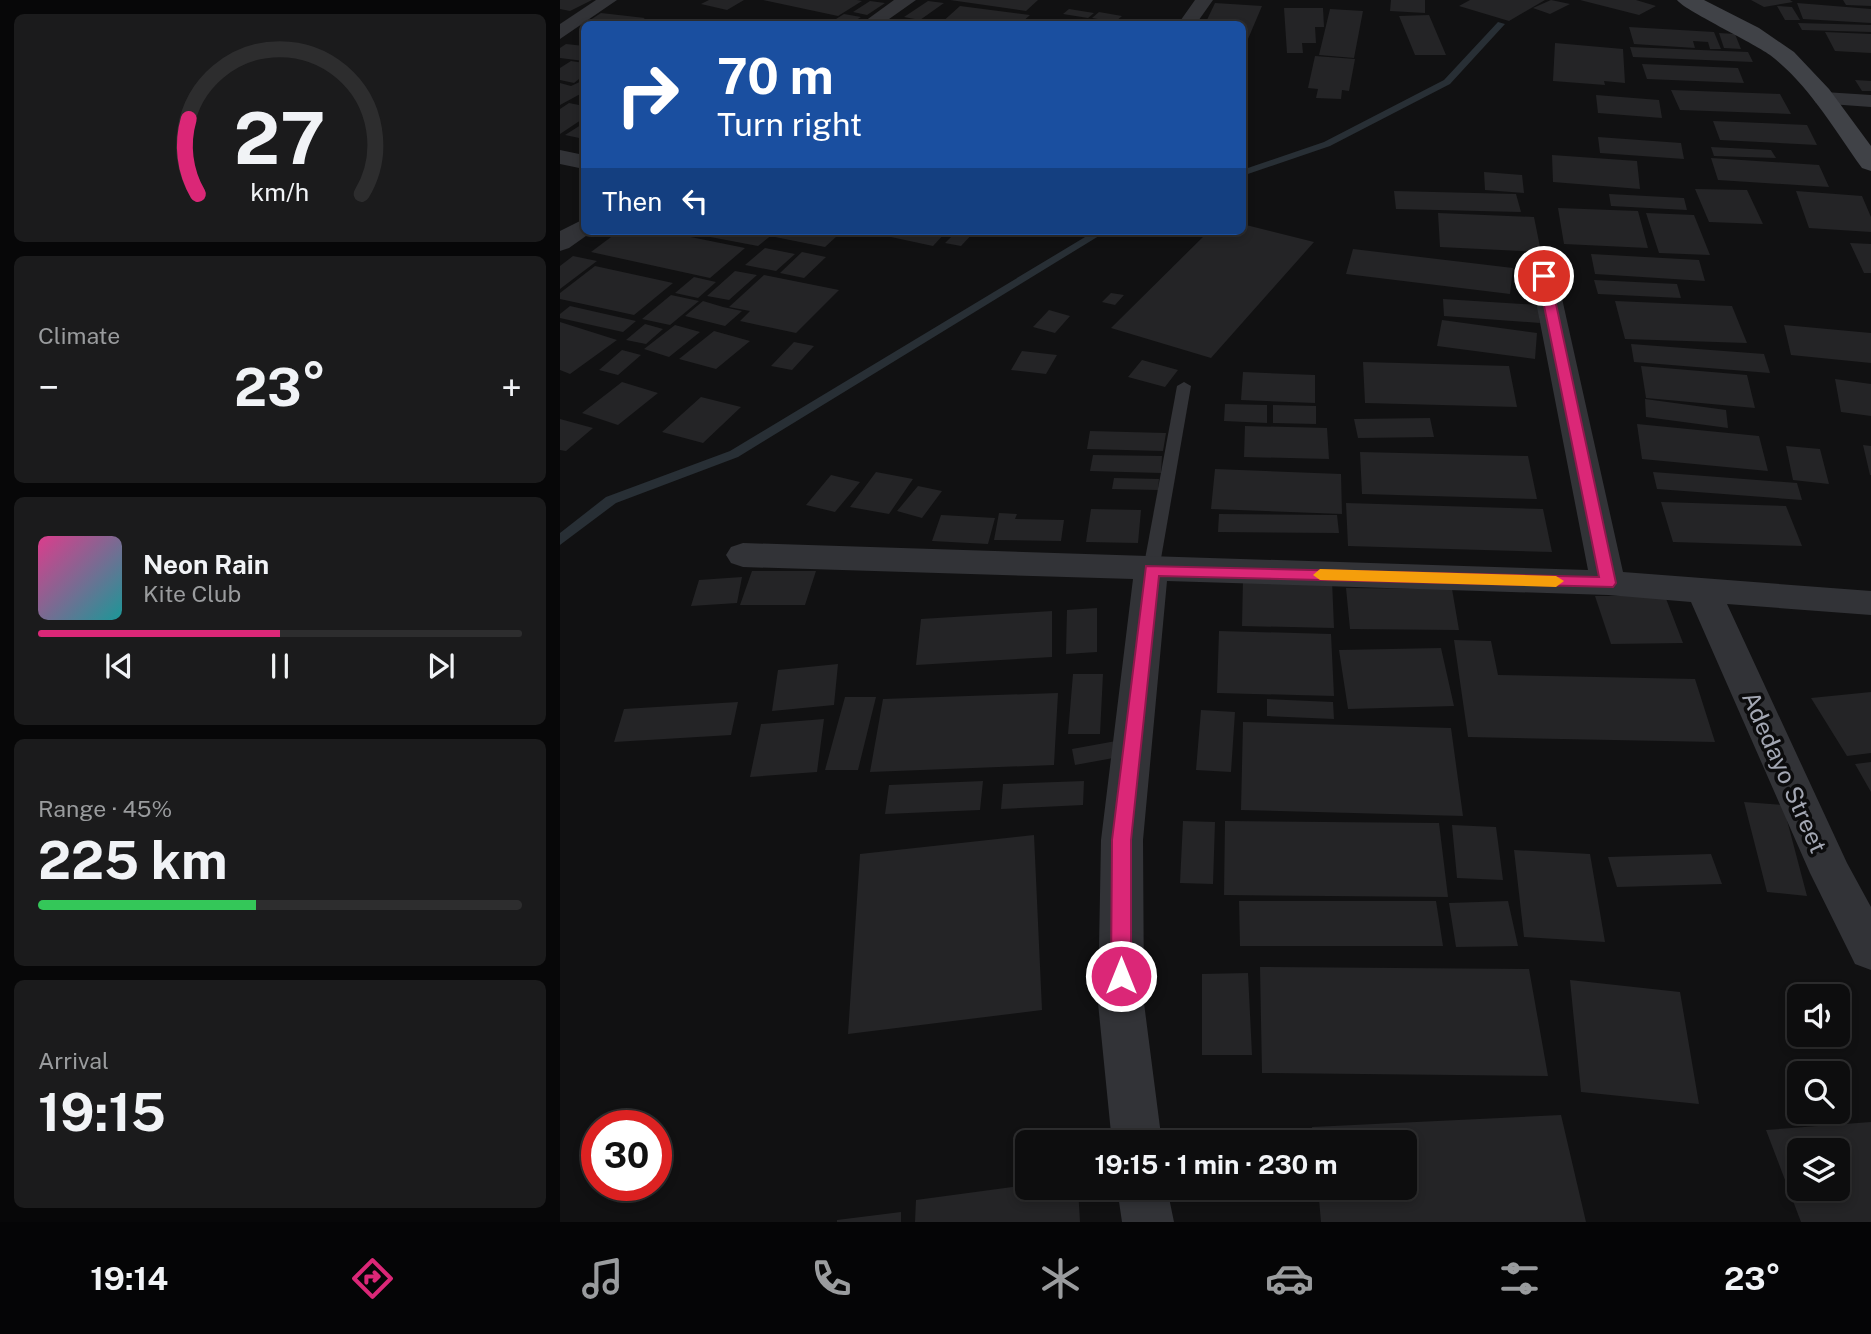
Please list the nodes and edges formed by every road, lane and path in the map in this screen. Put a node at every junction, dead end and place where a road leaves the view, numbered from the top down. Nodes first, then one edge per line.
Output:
1 (608, 0) edge
2 (907, 0) edge
3 (1204, 0) edge
4 (1687, 0) edge
5 (875, 21) edge
6 (1189, 21) edge
7 (560, 33) edge
8 (1824, 98) junction
9 (1871, 101) edge
10 (560, 157) edge
11 (581, 161) edge
12 (1871, 163) edge
13 (581, 228) edge
14 (560, 243) edge
15 (1544, 276) dead end
16 (1184, 386) dead end
17 (743, 555) dead end
18 (1152, 570) junction
19 (1608, 583) junction
20 (1704, 591) junction
21 (1871, 603) edge
22 (1871, 950) edge
23 (1136, 1130) edge
24 (1144, 1200) edge
25 (1148, 1222) edge

1 - 7 street
2 - 5 street
3 - 6 street
4 - 8 main road
8 - 9 street
8 - 12 main road
10 - 11 street
13 - 14 street
15 - 19 street
16 - 18 lane
17 - 18 street
18 - 19 street
18 - 23 street
19 - 20 street
20 - 21 street
20 - 22 street, Adedayo Street
24 - 25 street

